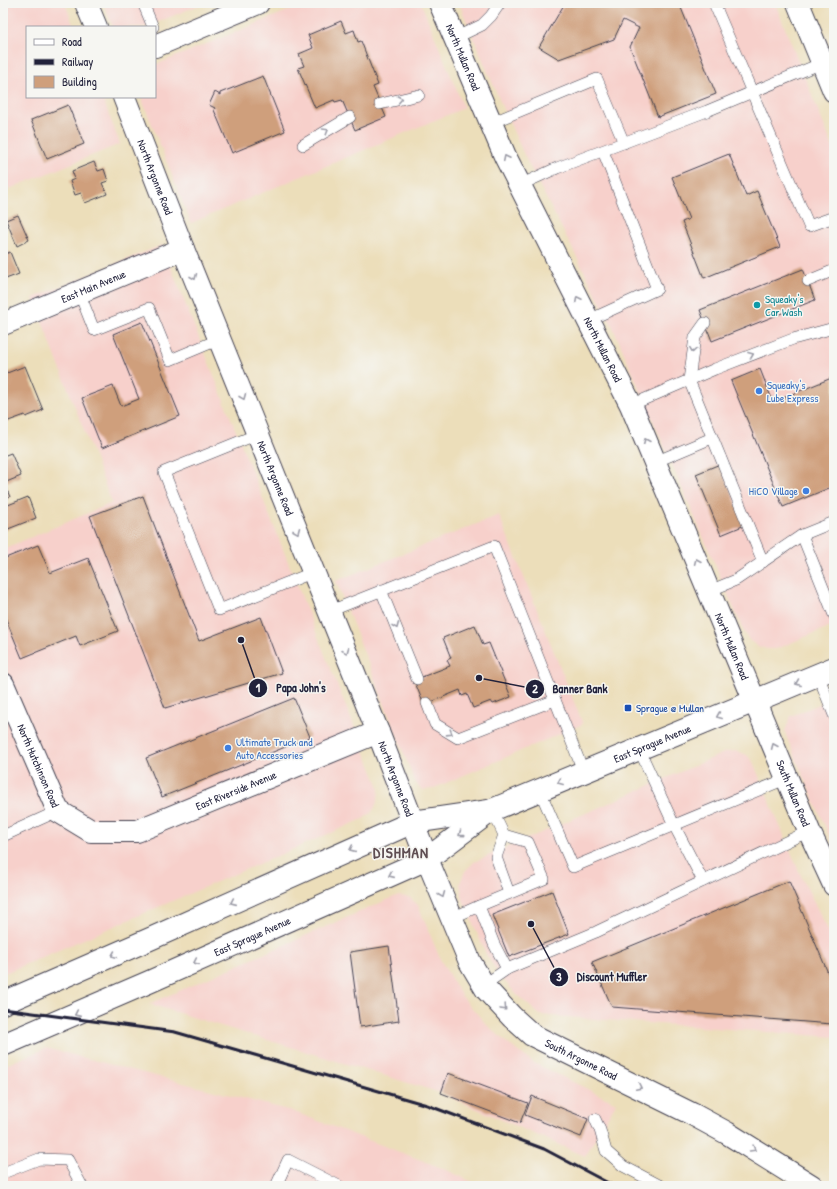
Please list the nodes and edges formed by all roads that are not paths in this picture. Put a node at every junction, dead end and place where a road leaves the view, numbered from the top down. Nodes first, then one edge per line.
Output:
1 (86, 3) edge
2 (143, 3) edge
3 (258, 3) edge
4 (440, 3) edge
5 (500, 3) edge
6 (714, 3) edge
7 (798, 3) edge
8 (226, 9) edge
9 (96, 26) edge
10 (152, 26) edge
11 (156, 38) edge
12 (455, 38) junction
13 (822, 62) junction
14 (752, 91) junction
15 (834, 91) edge
16 (419, 95) dead end
17 (124, 98) edge
18 (380, 104) dead end
19 (350, 117) dead end
20 (491, 123) junction
21 (624, 143) junction
22 (303, 145) dead end
23 (603, 151) junction
24 (520, 185) junction
25 (834, 217) edge
26 (183, 249) junction
27 (834, 271) edge
28 (808, 281) dead end
29 (79, 292) junction
30 (589, 320) junction
31 (705, 323) dead end
32 (3, 324) edge
33 (834, 328) edge
34 (220, 339) junction
35 (689, 380) junction
36 (631, 405) junction
37 (258, 434) junction
38 (712, 438) junction
39 (655, 462) junction
40 (834, 522) edge
41 (802, 535) junction
42 (763, 562) junction
43 (314, 572) junction
44 (381, 590) junction
45 (709, 591) junction
46 (330, 611) junction
47 (834, 615) edge
48 (826, 672) edge
49 (417, 679) dead end
50 (3, 684) edge
51 (555, 700) junction
52 (755, 701) junction
53 (427, 704) dead end
54 (834, 715) edge
55 (378, 732) junction
56 (639, 749) junction
57 (584, 773) junction
58 (788, 778) junction
59 (540, 791) junction
60 (492, 810) junction
61 (58, 811) junction
62 (413, 822) junction
63 (674, 825) junction
64 (91, 831) joint
65 (809, 831) junction
66 (504, 835) junction
67 (3, 836) edge
68 (427, 859) junction
69 (703, 881) junction
70 (833, 881) edge
71 (509, 893) junction
72 (479, 906) junction
73 (452, 918) junction
74 (507, 968) junction
75 (484, 985) junction
76 (3, 1003) edge
77 (3, 1045) edge
78 (595, 1119) dead end
79 (3, 1173) edge
80 (82, 1186) edge
81 (276, 1186) edge
82 (340, 1186) edge
83 (661, 1186) edge
84 (812, 1186) edge

1 - 9 main road
2 - 10 lane
3 - 8 main road
4 - 12 main road, North Mullan Road
5 - 12 lane
6 - 14 lane
7 - 13 main road
8 - 11 main road
12 - 20 main road, North Mullan Road
13 - 14 lane
13 - 15 main road
14 - 21 lane
14 - 25 lane
18 -> 16 lane
17 - 26 main road, North Argonne Road
22 -> 19 lane
20 - 21 lane
24 -> 20 main road, North Mullan Road
21 - 23 lane
23 - 24 lane
23 - 30 lane
30 -> 24 main road, North Mullan Road
26 - 29 main road, East Main Avenue
26 -> 34 main road, North Argonne Road
27 - 28 lane
29 - 32 main road, East Main Avenue
29 - 34 lane
30 - 36 main road, North Mullan Road
31 -> 35 lane
35 -> 33 lane
34 -> 37 main road, North Argonne Road
35 - 36 lane
35 - 38 lane
39 -> 36 main road, North Mullan Road
37 -> 43 main road, North Argonne Road
37 - 43 lane
38 - 39 lane
38 - 42 lane
45 -> 39 main road, North Mullan Road
40 - 41 lane
41 - 42 lane
41 - 47 lane
42 - 45 lane
43 - 46 main road, North Argonne Road
44 - 46 lane
44 -> 49 lane
44 - 51 lane
45 - 52 main road, North Mullan Road
46 -> 55 main road, North Argonne Road
48 -> 52 main road, East Sprague Avenue
48 - 54 lane
50 - 61 main road, North Hutchinson Road
53 -> 51 lane
51 - 57 lane
52 -> 56 main road, East Sprague Avenue
58 -> 52 main road, South Mullan Road
55 - 62 main road, North Argonne Road
55 - 64 main road, East Riverside Avenue
56 - 57 main road, East Sprague Avenue
56 - 63 lane
57 -> 59 main road, East Sprague Avenue
58 - 63 lane
58 - 65 main road, South Mullan Road
59 - 60 main road, East Sprague Avenue
59 - 63 lane
60 - 62 main road, East Sprague Avenue
60 - 66 lane
60 -> 68 main road, East Sprague Avenue
61 - 64 main road, North Hutchinson Road
61 - 67 lane
62 - 68 main road, North Argonne Road
62 -> 76 main road, East Sprague Avenue
63 - 69 lane
65 - 69 lane
65 - 70 main road, South Mullan Road
66 - 71 lane
66 - 71 lane
68 -> 73 main road, South Argonne Road
68 -> 77 main road, East Sprague Avenue
69 - 74 lane
71 - 72 lane
72 - 73 lane
72 - 74 lane
73 - 75 main road, South Argonne Road
74 - 75 lane
75 -> 84 main road, South Argonne Road
78 - 83 lane
79 - 80 lane
81 - 82 lane

